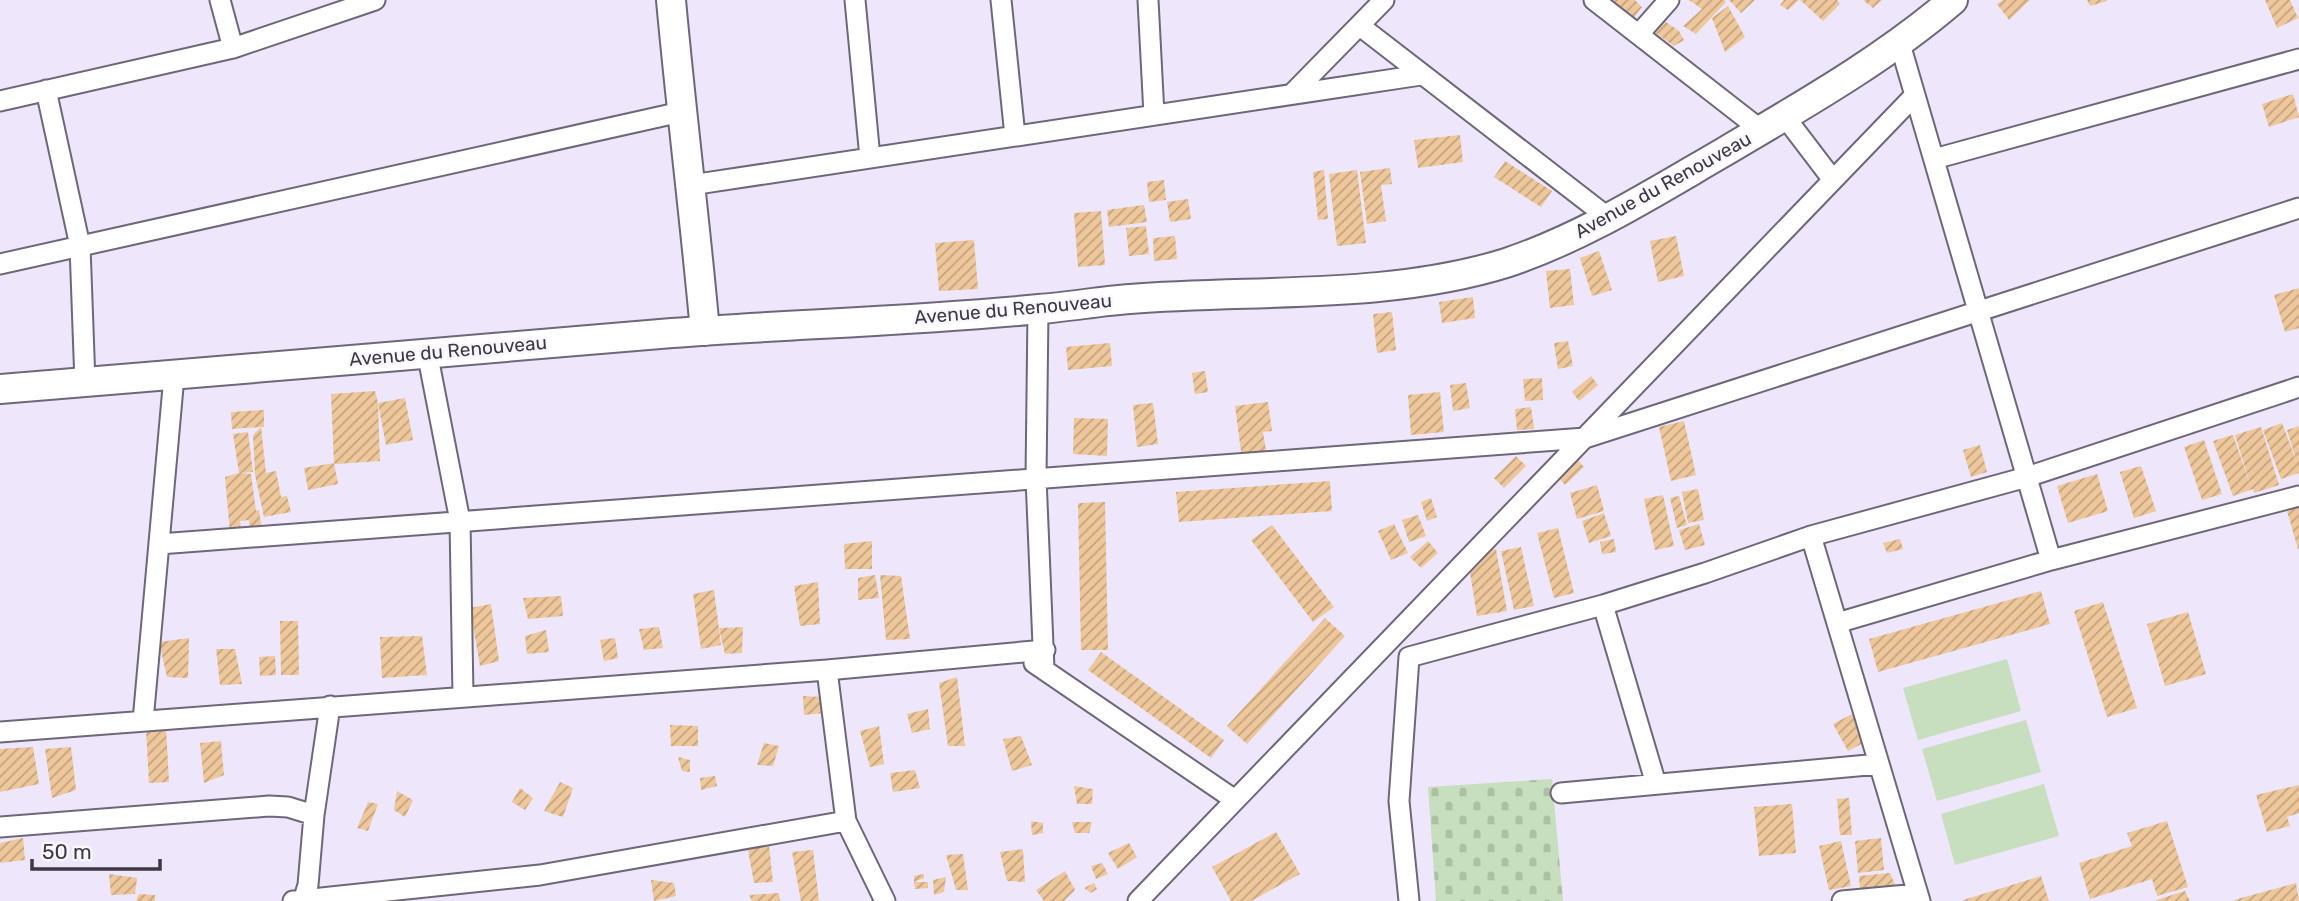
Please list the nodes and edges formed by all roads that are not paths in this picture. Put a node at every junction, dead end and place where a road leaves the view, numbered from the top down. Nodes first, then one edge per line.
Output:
1 (220, 0) edge
2 (376, 0) edge
3 (670, 0) edge
4 (855, 0) edge
5 (1001, 0) edge
6 (1166, 0) edge
7 (1384, 0) edge
8 (1594, 0) edge
9 (1669, 0) edge
10 (1953, 0) edge
11 (341, 5) edge
12 (1148, 9) edge
13 (1360, 26) junction
14 (1639, 34) junction
15 (1900, 44) junction
16 (233, 48) junction
17 (2299, 60) edge
18 (1421, 75) junction
19 (46, 90) junction
20 (1293, 94) junction
21 (1915, 95) junction
22 (0, 101) edge
23 (681, 112) junction
24 (1154, 115) junction
25 (1773, 123) junction
26 (1015, 136) junction
27 (870, 158) junction
28 (1934, 159) junction
29 (1833, 180) junction
30 (691, 185) junction
31 (2299, 208) edge
32 (1610, 219) junction
33 (80, 246) junction
34 (0, 264) edge
35 (1038, 310) junction
36 (1978, 310) junction
37 (705, 331) junction
38 (427, 352) junction
39 (174, 376) junction
40 (85, 383) junction
41 (2299, 387) edge
42 (0, 389) edge
43 (1585, 438) junction
44 (2027, 477) junction
45 (1036, 478) junction
46 (2299, 496) edge
47 (460, 522) junction
48 (1811, 537) junction
49 (159, 544) junction
50 (2051, 560) junction
51 (1603, 605) junction
52 (1837, 623) junction
53 (1044, 660) junction
54 (827, 670) junction
55 (463, 696) junction
56 (330, 706) junction
57 (144, 721) junction
58 (0, 732) edge
59 (1879, 764) junction
60 (1656, 784) junction
61 (1562, 793) dead end
62 (1235, 800) junction
63 (314, 815) junction
64 (846, 821) junction
65 (0, 827) edge
66 (1919, 898) edge
67 (300, 900) edge
68 (886, 901) edge
69 (1138, 901) edge
70 (1409, 901) edge
71 (1842, 901) edge

1 - 16 street
2 - 11 street
3 - 23 main road
4 - 27 street
5 - 26 street
6 - 12 street
7 - 13 street
8 - 14 street
9 - 14 street
10 - 15 main road, Avenue du Renouveau
11 - 16 street
12 - 24 street
13 - 18 street
13 - 20 street
14 - 25 street
15 - 21 street
15 - 25 main road, Avenue du Renouveau
16 - 19 street
17 - 28 street
18 - 20 street
18 - 32 street
19 - 22 street
19 - 33 street
20 - 24 street
21 - 28 street
21 - 29 street
23 - 30 main road
23 - 33 street
24 - 26 street
25 - 29 street
25 - 32 main road, Avenue du Renouveau
26 - 27 street
27 - 30 street
28 - 36 street
29 - 43 street
30 - 37 main road
31 - 36 street
32 - 35 main road, Avenue du Renouveau
33 - 34 street
33 - 40 street
35 - 37 main road, Avenue du Renouveau
35 - 45 street
36 - 43 street
36 - 44 street
37 - 38 main road, Avenue du Renouveau
38 - 39 main road, Avenue du Renouveau
38 - 47 street
39 - 40 main road, Avenue du Renouveau
39 - 49 street
40 - 42 main road, Avenue du Renouveau
41 - 44 street
43 - 45 street
43 - 62 street
44 - 48 street
44 - 50 street
45 - 47 street
45 - 53 street
46 - 50 street
47 - 49 street
47 - 55 street
48 - 51 street
48 - 52 street
49 - 57 street
50 - 52 street
51 - 60 street
51 - 70 street
52 - 59 street
53 - 54 street
53 - 62 street
54 - 55 street
54 - 64 street
55 - 56 street
56 - 57 street
56 - 63 street
57 - 58 street
59 - 60 street
59 - 66 street
60 - 61 street
62 - 69 street
63 - 65 street
63 - 67 street
64 - 67 street
64 - 68 street
66 - 71 street

